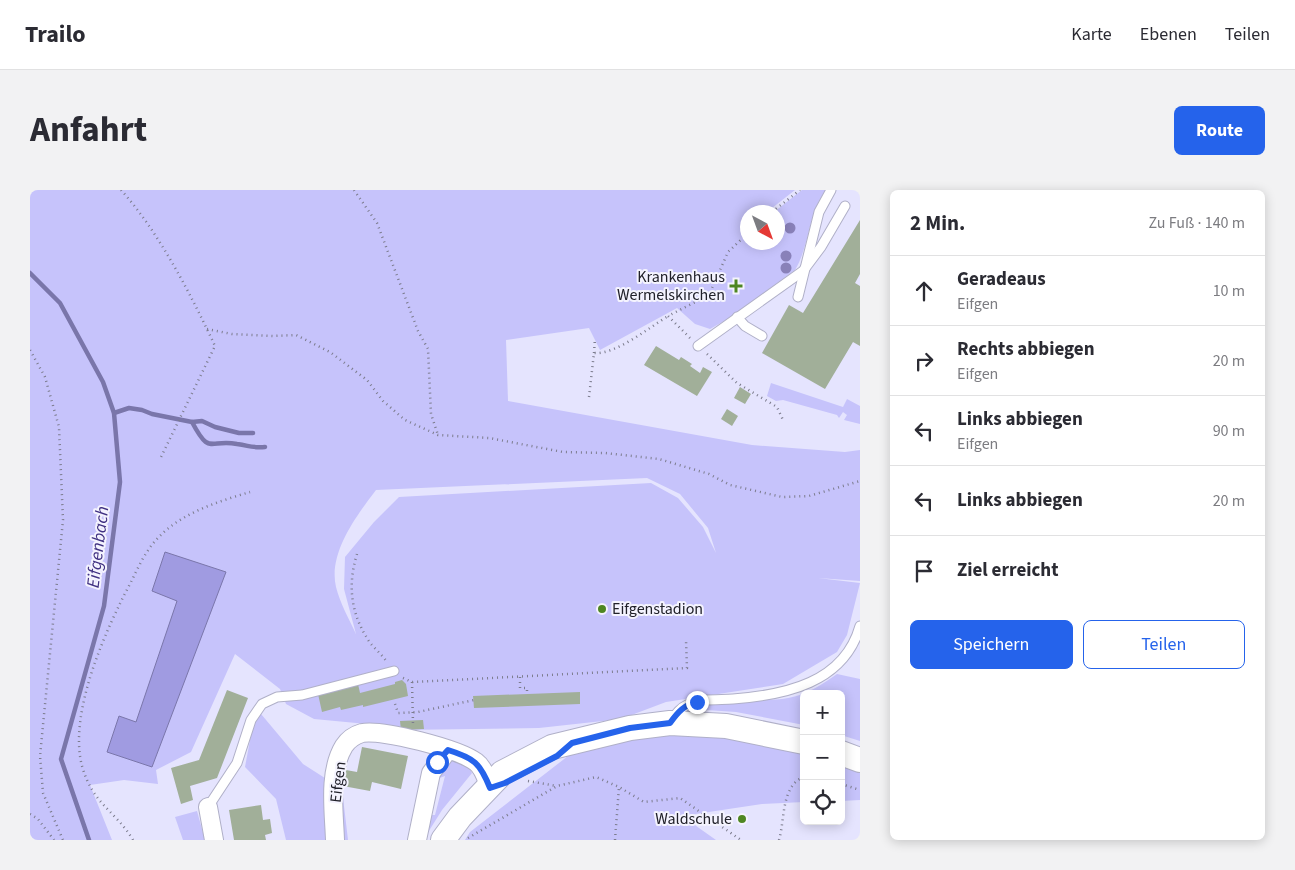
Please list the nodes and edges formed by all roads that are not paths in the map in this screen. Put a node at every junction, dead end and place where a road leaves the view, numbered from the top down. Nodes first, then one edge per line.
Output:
1 (831, 190) edge
2 (845, 206) dead end
3 (803, 271) junction
4 (798, 297) dead end
5 (737, 317) junction
6 (762, 336) dead end
7 (698, 346) dead end
8 (860, 626) edge
9 (394, 671) road end
10 (670, 723) junction
11 (800, 741) edge
12 (572, 743) junction
13 (448, 750) junction
14 (845, 754) edge
15 (860, 760) edge
16 (490, 788) junction
17 (208, 807) joint
18 (214, 840) edge
19 (335, 840) edge
20 (417, 840) edge
21 (443, 840) edge

1 - 3 lane
2 - 3 lane
3 - 4 lane
3 - 5 lane
5 - 6 lane
5 - 7 lane
8 - 10 lane
9 - 17 lane
10 - 11 main road
10 - 12 main road
12 - 16 main road
12 - 16 main road
13 - 16 street, Eifgen
13 - 19 street, Eifgen
13 - 20 street
14 - 15 main road
16 - 21 main road
17 - 18 street

